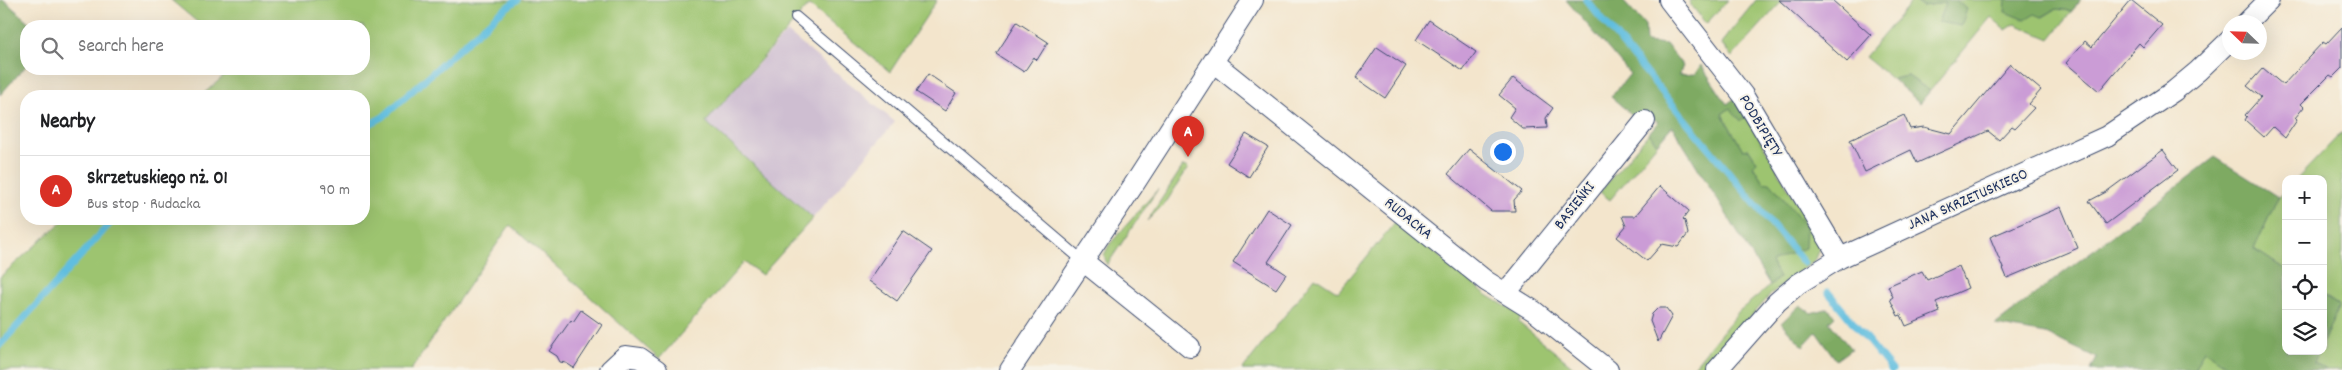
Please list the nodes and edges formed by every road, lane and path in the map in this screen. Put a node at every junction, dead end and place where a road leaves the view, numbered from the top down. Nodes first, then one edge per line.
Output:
1 (1252, 0) edge
2 (1669, 0) edge
3 (2269, 0) edge
4 (2253, 15) edge
5 (796, 17) dead end
6 (2222, 48) edge
7 (1213, 62) junction
8 (1645, 121) dead end
9 (1840, 258) junction
10 (1083, 261) junction
11 (1506, 293) junction
12 (1190, 347) dead end
13 (610, 370) edge
14 (657, 370) edge
15 (1010, 370) edge
16 (1608, 370) edge
17 (1717, 370) edge

1 - 7 street
2 - 9 street, PODBIPIĘTY
3 - 4 street
5 - 10 lane
6 - 9 street, JANA SKRZETUSKIEGO
7 - 10 street
7 - 11 street, RUDACKA
8 - 11 street, BASIEŃKI
9 - 17 street, JANA SKRZETUSKIEGO
10 - 12 street
10 - 15 street
11 - 16 street, RUDACKA
13 - 14 street

